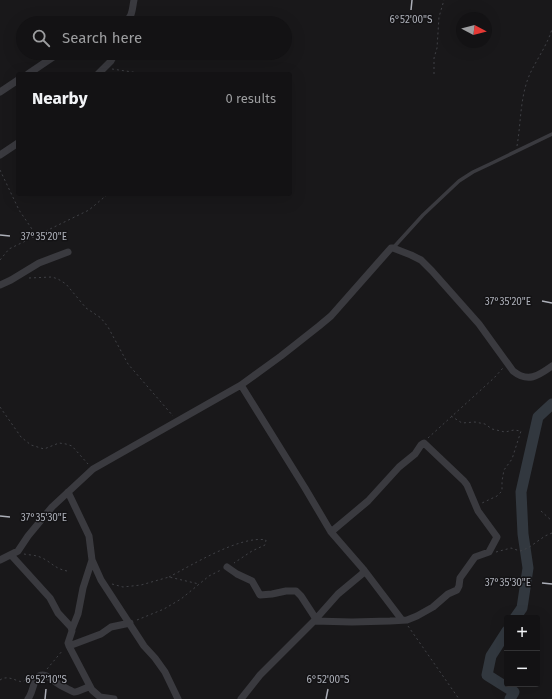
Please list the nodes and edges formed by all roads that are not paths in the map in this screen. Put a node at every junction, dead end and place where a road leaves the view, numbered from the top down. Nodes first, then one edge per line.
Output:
1 (134, 0) edge
2 (130, 16) edge
3 (49, 60) edge
4 (111, 60) edge
5 (31, 72) edge
6 (101, 72) edge
7 (16, 81) edge
8 (0, 92) edge
9 (552, 134) edge
10 (16, 145) edge
11 (0, 155) edge
12 (393, 248) junction
13 (68, 252) dead end
14 (0, 284) edge
15 (552, 366) edge
16 (241, 385) junction
17 (68, 492) junction
18 (331, 532) junction
19 (13, 554) junction
20 (0, 560) edge
21 (92, 560) junction
22 (226, 567) road end
23 (364, 570) junction
24 (315, 620) junction
25 (402, 620) junction
26 (130, 623) junction
27 (72, 629) junction
28 (68, 645) junction
29 (89, 687) junction
30 (28, 699) edge
31 (114, 699) edge
32 (178, 699) edge
33 (241, 699) edge

1 - 2 street
3 - 5 street
4 - 6 street
7 - 8 street
9 - 12 lane
10 - 11 street
12 - 15 street
12 - 16 street
13 - 14 street
16 - 17 street
16 - 18 street
17 - 19 street
17 - 21 street
18 - 23 street
18 - 25 street
19 - 20 street
19 - 27 street
21 - 26 street
21 - 27 street
22 - 24 street
23 - 24 street
23 - 25 street
24 - 25 street
24 - 33 street
26 - 28 street
26 - 32 street
27 - 28 street
28 - 29 street
29 - 30 street
29 - 31 street

